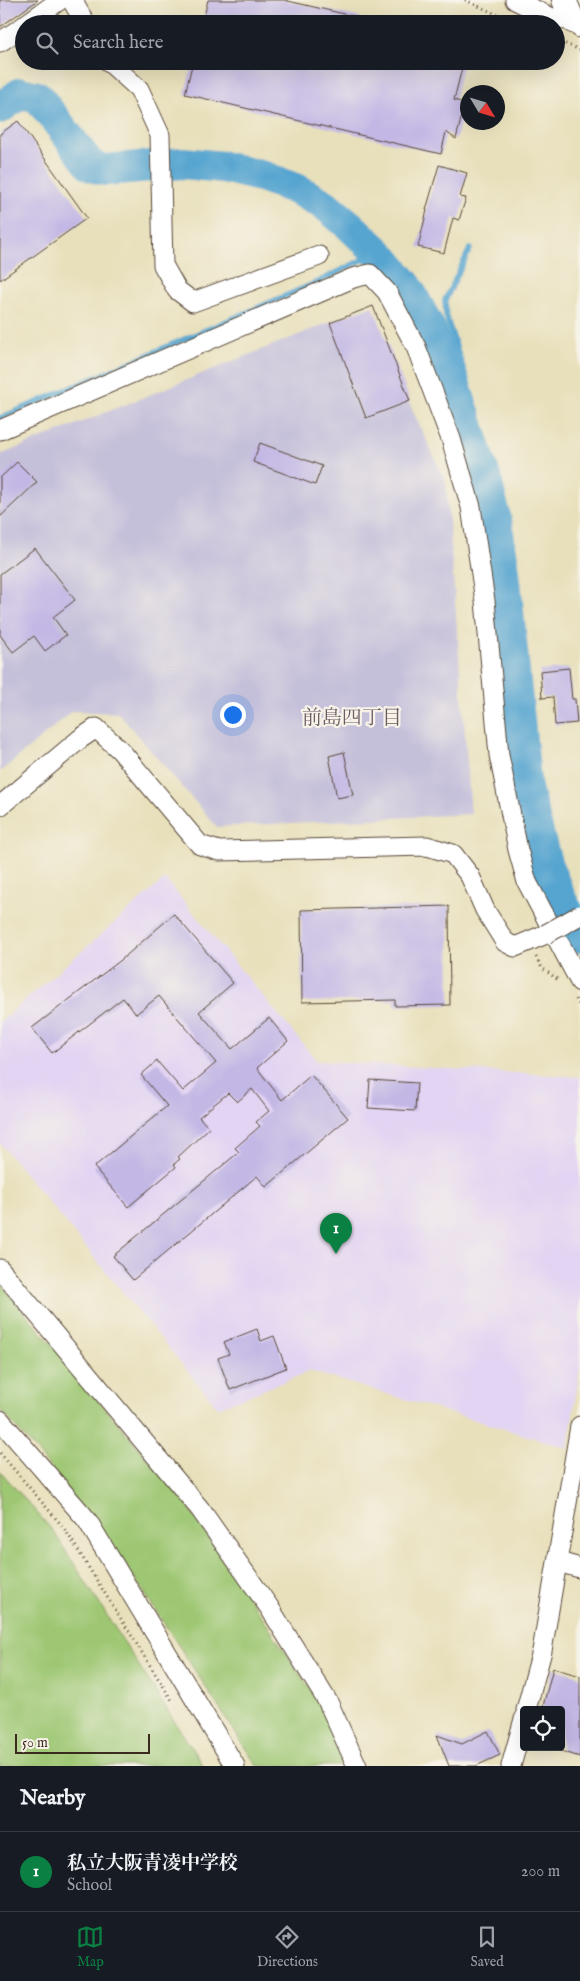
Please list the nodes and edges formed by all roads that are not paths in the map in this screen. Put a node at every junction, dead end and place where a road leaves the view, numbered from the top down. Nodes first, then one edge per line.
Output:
1 (60, 0) edge
2 (75, 0) edge
3 (514, 0) edge
4 (564, 0) edge
5 (39, 15) edge
6 (81, 15) edge
7 (546, 15) edge
8 (576, 25) edge
9 (15, 32) edge
10 (0, 42) edge
11 (118, 70) edge
12 (319, 256) dead end
13 (0, 430) edge
14 (0, 806) edge
15 (580, 915) edge
16 (580, 982) edge
17 (0, 1269) edge
18 (0, 1420) edge
19 (580, 1426) edge
20 (558, 1562) junction
21 (580, 1568) edge
22 (527, 1706) edge
23 (520, 1733) edge
24 (235, 1766) edge
25 (357, 1766) edge
26 (511, 1766) edge

1 - 5 street
2 - 6 street
3 - 7 street
4 - 8 main road
9 - 10 street
11 - 12 street
13 - 16 street
14 - 15 street, bridge
17 - 25 street
18 - 24 street
19 - 20 street
20 - 21 street
20 - 22 street
23 - 26 street

